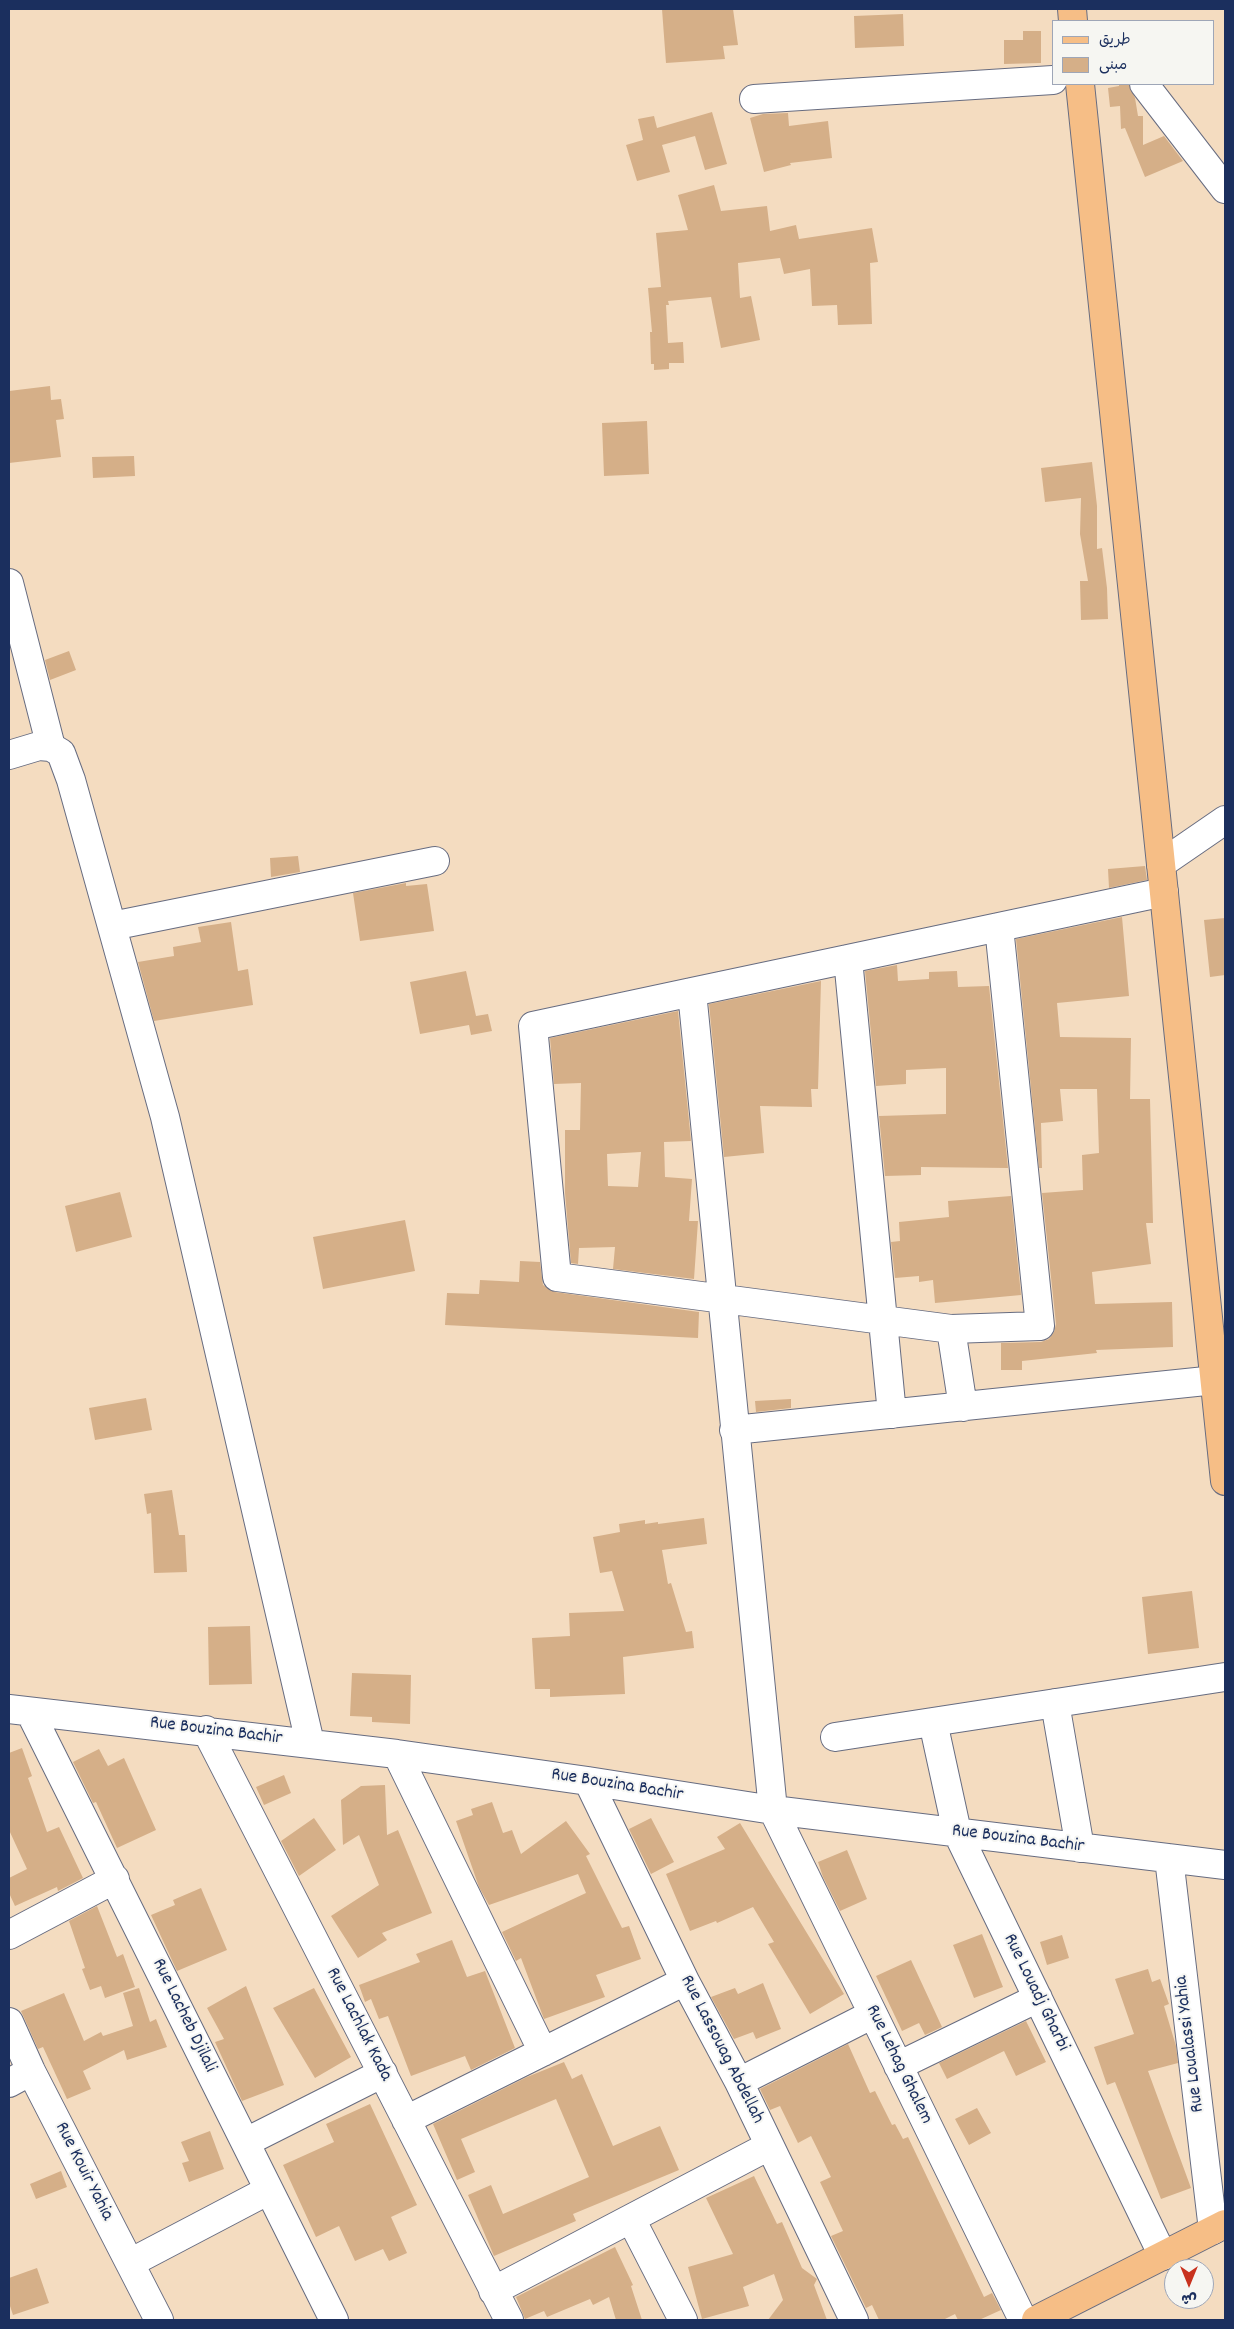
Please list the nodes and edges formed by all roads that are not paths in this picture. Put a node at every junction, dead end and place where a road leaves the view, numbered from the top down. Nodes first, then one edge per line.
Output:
1 (1052, 80) edge
2 (1080, 85) edge
3 (1145, 85) edge
4 (754, 99) dead end
5 (1225, 189) edge
6 (9, 583) edge
7 (51, 747) junction
8 (9, 755) edge
9 (1225, 820) edge
10 (435, 861) dead end
11 (1161, 864) junction
12 (1164, 892) junction
13 (112, 926) junction
14 (999, 927) junction
15 (848, 959) junction
16 (692, 992) junction
17 (721, 1298) junction
18 (883, 1320) junction
19 (951, 1329) junction
20 (1220, 1380) edge
21 (963, 1407) junction
22 (892, 1414) junction
23 (734, 1430) junction
24 (1225, 1473) edge
25 (1225, 1677) edge
26 (1056, 1703) junction
27 (19, 1710) edge
28 (933, 1722) junction
29 (206, 1730) junction
30 (835, 1737) dead end
31 (310, 1743) junction
32 (397, 1754) junction
33 (588, 1780) junction
34 (773, 1810) junction
35 (957, 1832) junction
36 (1080, 1848) junction
37 (1169, 1858) junction
38 (1225, 1865) edge
39 (115, 1879) junction
40 (9, 1935) edge
41 (685, 1981) junction
42 (1038, 1998) junction
43 (873, 2014) junction
44 (9, 2022) edge
45 (543, 2052) junction
46 (898, 2066) junction
47 (383, 2074) junction
48 (20, 2077) edge
49 (739, 2082) junction
50 (406, 2120) junction
51 (246, 2142) junction
52 (769, 2146) junction
53 (269, 2190) junction
54 (631, 2219) junction
55 (1219, 2227) edge
56 (1162, 2256) junction
57 (130, 2263) junction
58 (494, 2291) junction
59 (159, 2320) edge
60 (334, 2320) edge
61 (509, 2320) edge
62 (683, 2320) edge
63 (854, 2320) edge
64 (1023, 2320) edge
65 (1036, 2320) edge

1 - 4 street
2 - 11 main road
3 - 5 street
6 - 7 street
7 - 8 street
7 - 13 street
9 - 11 street
10 - 13 street
11 - 12 main road
12 - 14 street
12 - 20 main road
13 - 31 street
14 - 15 street
14 - 19 street
15 - 16 street
15 - 18 street
16 - 17 street
16 - 17 street
17 - 18 street
17 - 23 street
18 - 19 street
18 - 22 street
19 - 21 street
20 - 21 street
20 - 24 main road
21 - 22 street
22 - 23 street
23 - 34 street
25 - 26 street
26 - 28 street
26 - 36 street
27 - 29 street, Rue Bouzina Bachir
27 - 39 street, Rue Lacheb Djilali
28 - 30 street
28 - 35 street, Rue Louadj Gharbi
29 - 31 street, Rue Bouzina Bachir
29 - 47 street, Rue Lachlak Kada
31 - 32 street, Rue Bouzina Bachir
32 - 33 street, Rue Bouzina Bachir
32 - 45 street
33 - 34 street, Rue Bouzina Bachir
33 - 41 street, Rue Lassouag Abdellah
34 - 35 street, Rue Bouzina Bachir
34 - 43 street, Rue Lehag Ghalem
35 - 36 street, Rue Bouzina Bachir
35 - 42 street, Rue Louadj Gharbi
36 - 37 street, Rue Bouzina Bachir
37 - 38 street, Rue Bouzina Bachir
37 - 55 street, Rue Loualassi Yahia
39 - 40 street
39 - 51 street, Rue Lacheb Djilali
41 - 45 street
41 - 49 street, Rue Lassouag Abdellah
42 - 46 street
42 - 56 street, Rue Louadj Gharbi
43 - 46 street, Rue Lehag Ghalem
43 - 49 street
44 - 48 street, Rue Kouir Yahia
45 - 50 street
46 - 64 street, Rue Lehag Ghalem
47 - 50 street, Rue Lachlak Kada
47 - 51 street
48 - 57 street, Rue Kouir Yahia
49 - 52 street, Rue Lassouag Abdellah
50 - 58 street, Rue Lachlak Kada
51 - 53 street, Rue Lacheb Djilali
52 - 54 street
52 - 63 street, Rue Lassouag Abdellah
53 - 57 street
53 - 60 street, Rue Lacheb Djilali
54 - 58 street
54 - 62 street
55 - 56 main road
56 - 65 main road
57 - 59 street, Rue Kouir Yahia
58 - 61 street, Rue Lachlak Kada

